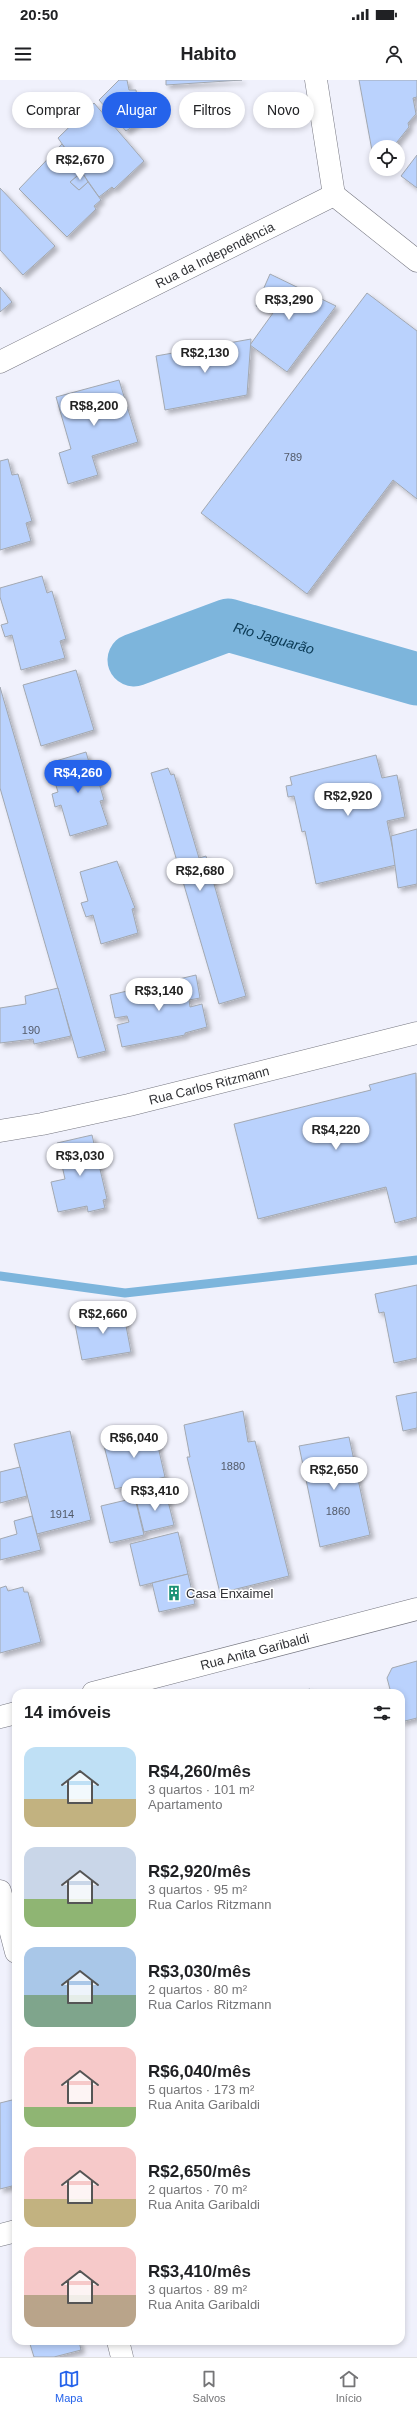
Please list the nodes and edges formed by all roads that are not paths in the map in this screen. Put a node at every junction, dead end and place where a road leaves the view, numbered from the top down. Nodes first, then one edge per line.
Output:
1 (316, 80) edge
2 (334, 195) junction
3 (417, 261) edge
4 (0, 362) edge
5 (417, 1033) edge
6 (0, 1131) edge
7 (417, 1609) edge
8 (108, 1689) edge
9 (12, 1714) edge
10 (0, 1717) edge
11 (0, 1891) edge
12 (12, 1937) edge
13 (12, 2232) edge
14 (0, 2235) edge
15 (119, 2345) edge
16 (122, 2357) edge

1 - 2 street
2 - 3 street
2 - 4 street, Rua da Independência
5 - 6 street, Rua Carlos Ritzmann
7 - 8 street, Rua Anita Garibaldi
9 - 10 street
11 - 12 street
13 - 14 street
15 - 16 street

